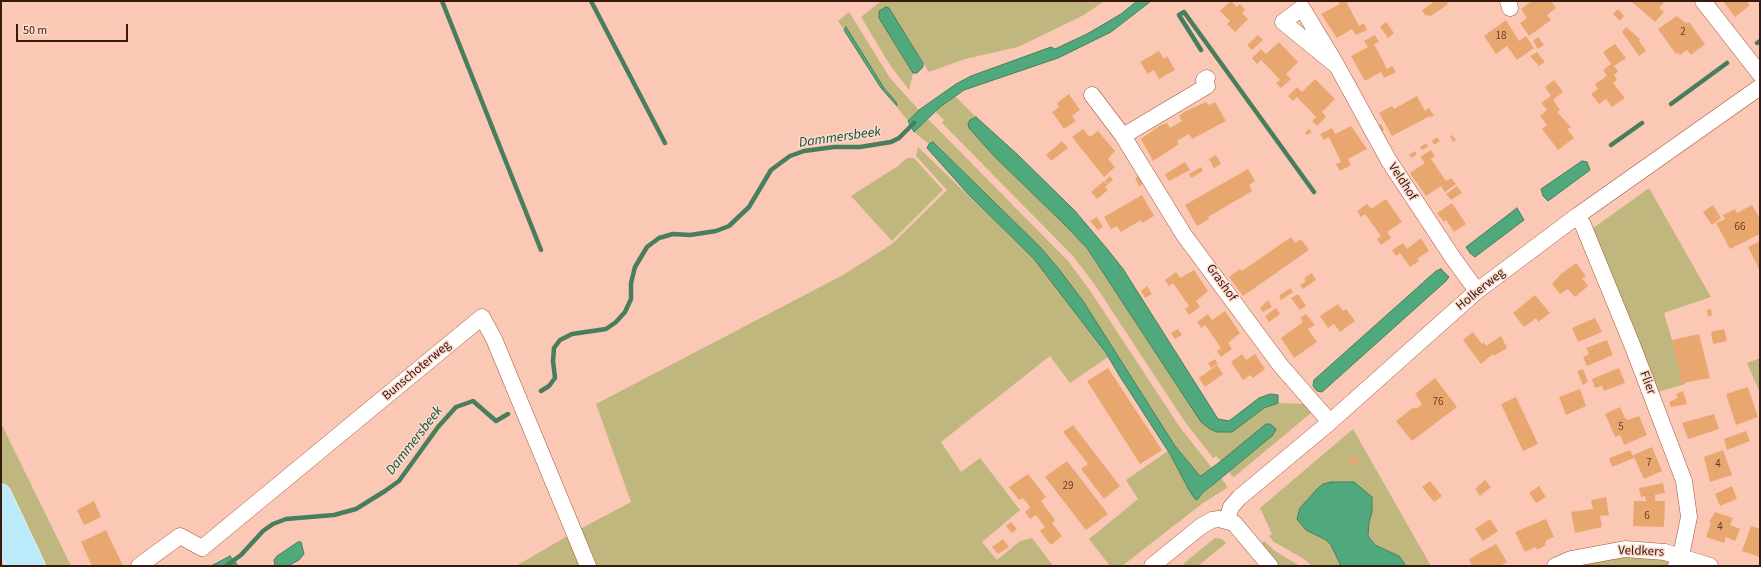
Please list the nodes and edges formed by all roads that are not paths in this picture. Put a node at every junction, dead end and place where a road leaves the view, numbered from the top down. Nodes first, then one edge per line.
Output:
1 (1703, 1) edge
2 (1337, 66) dead end
3 (1760, 74) edge
4 (1207, 78) dead end
5 (1760, 87) edge
6 (1092, 94) dead end
7 (1123, 136) junction
8 (1577, 216) junction
9 (1477, 291) junction
10 (1330, 422) junction
11 (1, 494) edge
12 (1226, 520) junction
13 (1, 531) edge
14 (1679, 561) edge
15 (17, 566) edge
16 (35, 566) edge
17 (139, 566) edge
18 (588, 566) edge
19 (1152, 566) edge
20 (1270, 566) edge
21 (1555, 566) edge
22 (1710, 566) edge

1 - 3 street
2 - 9 street, Veldhof
4 - 7 street
5 - 8 street, Holkerweg
6 - 7 street, Grashof
7 - 10 street, Grashof
8 - 9 street, Holkerweg
8 - 14 street, Flier
9 - 10 street, Holkerweg
10 - 12 street, Holkerweg
11 - 16 main road
12 - 19 street
12 - 20 street
13 - 15 main road
14 - 21 street, Veldkers
14 - 22 street, Veldkers
17 - 18 street, Bunschoterweg

